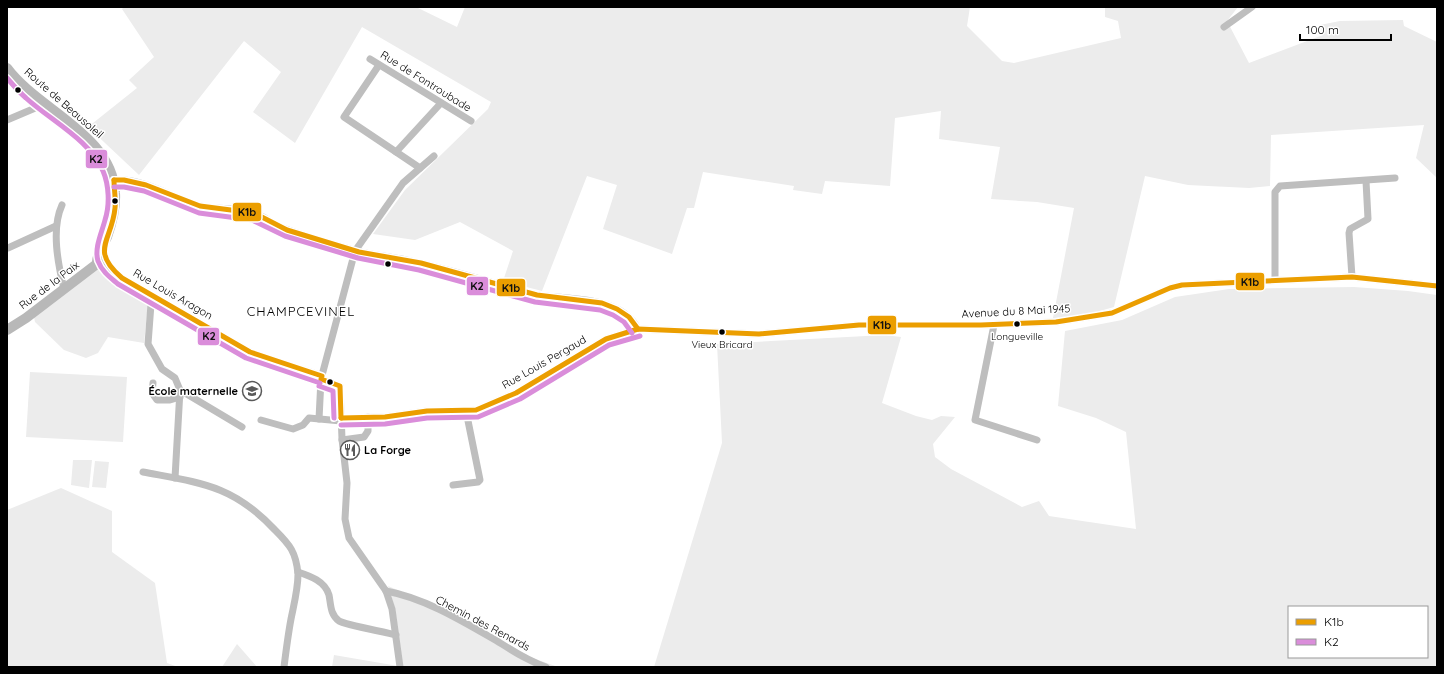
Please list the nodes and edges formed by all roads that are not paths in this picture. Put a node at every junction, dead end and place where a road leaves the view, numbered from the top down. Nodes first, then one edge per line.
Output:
1 (1252, 7) edge
2 (1224, 27) dead end
3 (370, 59) dead end
4 (380, 65) junction
5 (7, 68) edge
6 (43, 103) junction
7 (441, 103) junction
8 (7, 120) edge
9 (471, 121) dead end
10 (396, 152) junction
11 (434, 156) dead end
12 (420, 168) junction
13 (1395, 178) dead end
14 (114, 180) junction
15 (1366, 181) junction
16 (62, 205) dead end
17 (56, 226) junction
18 (8, 248) dead end
19 (355, 251) junction
20 (101, 261) junction
21 (1352, 277) junction
22 (1274, 280) junction
23 (1437, 286) edge
24 (64, 289) junction
25 (155, 298) junction
26 (994, 325) junction
27 (638, 329) junction
28 (7, 330) edge
29 (322, 378) junction
30 (154, 383) dead end
31 (180, 393) junction
32 (466, 411) junction
33 (368, 417) junction
34 (261, 420) dead end
35 (318, 420) junction
36 (341, 420) junction
37 (242, 427) dead end
38 (342, 440) junction
39 (1037, 440) dead end
40 (143, 472) dead end
41 (175, 478) junction
42 (453, 485) dead end
43 (298, 572) junction
44 (386, 592) junction
45 (396, 635) junction
46 (284, 667) edge
47 (400, 667) edge
48 (546, 667) edge

1 - 2 street
3 - 4 street, Rue de Fontroubade
4 - 7 street, Rue de Fontroubade
4 - 10 street
5 - 6 main road, Route de Beausoleil
6 - 8 street
6 - 14 main road, Route de Beausoleil
7 - 9 street, Rue de Fontroubade
7 - 10 street
10 - 12 street
11 - 12 street
12 - 19 street
13 - 15 street
14 - 19 street
14 - 20 main road
15 - 21 street
15 - 22 street
16 - 17 street
17 - 18 street
17 - 24 street
19 - 27 street
19 - 29 street
20 - 24 main road, Rue de la Paix
20 - 25 street, Rue Louis Aragon
21 - 22 street, Avenue du 8 Mai 1945
21 - 23 street, Avenue du 8 Mai 1945
22 - 26 street, Avenue du 8 Mai 1945
24 - 28 main road, Rue de la Paix
25 - 29 street, Rue Louis Aragon
25 - 31 street
26 - 27 street, Avenue du 8 Mai 1945
26 - 39 street
27 - 32 street, Rue Louis Pergaud
29 - 35 street
29 - 36 street, Rue Louis Aragon
30 - 31 street
31 - 37 street
31 - 41 street
32 - 33 street, Rue Louis Pergaud
32 - 42 street
33 - 36 street, Rue Louis Pergaud
33 - 38 street
34 - 35 street
35 - 36 street, Rue Louis Pergaud
36 - 38 street
38 - 44 street
40 - 41 street
41 - 43 street
43 - 45 street
43 - 46 street
44 - 45 street
44 - 48 street, Chemin des Renards
45 - 47 street

